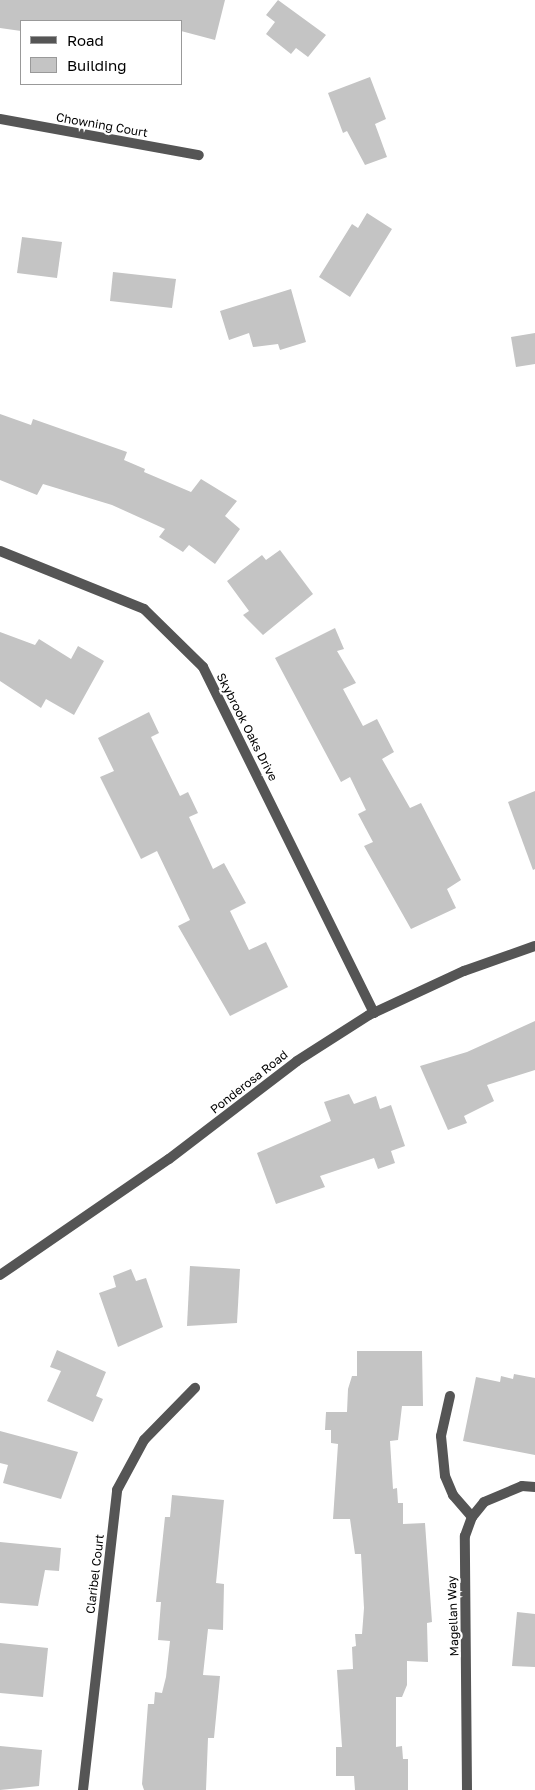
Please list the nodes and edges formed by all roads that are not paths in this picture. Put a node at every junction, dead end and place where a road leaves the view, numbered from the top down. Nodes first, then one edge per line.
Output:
1 (0, 119) edge
2 (199, 155) dead end
3 (0, 551) edge
4 (535, 946) edge
5 (374, 1013) junction
6 (0, 1275) edge
7 (195, 1388) dead end
8 (450, 1396) dead end
9 (535, 1487) edge
10 (472, 1517) junction
11 (83, 1790) edge
12 (468, 1790) edge

1 - 2 street, Chowning Court
3 - 5 street, Skybrook Oaks Drive
4 - 5 street, Ponderosa Road
5 - 6 street, Ponderosa Road
7 - 11 street, Claribel Court
8 - 10 street
9 - 10 street
10 - 12 street, Magellan Way

